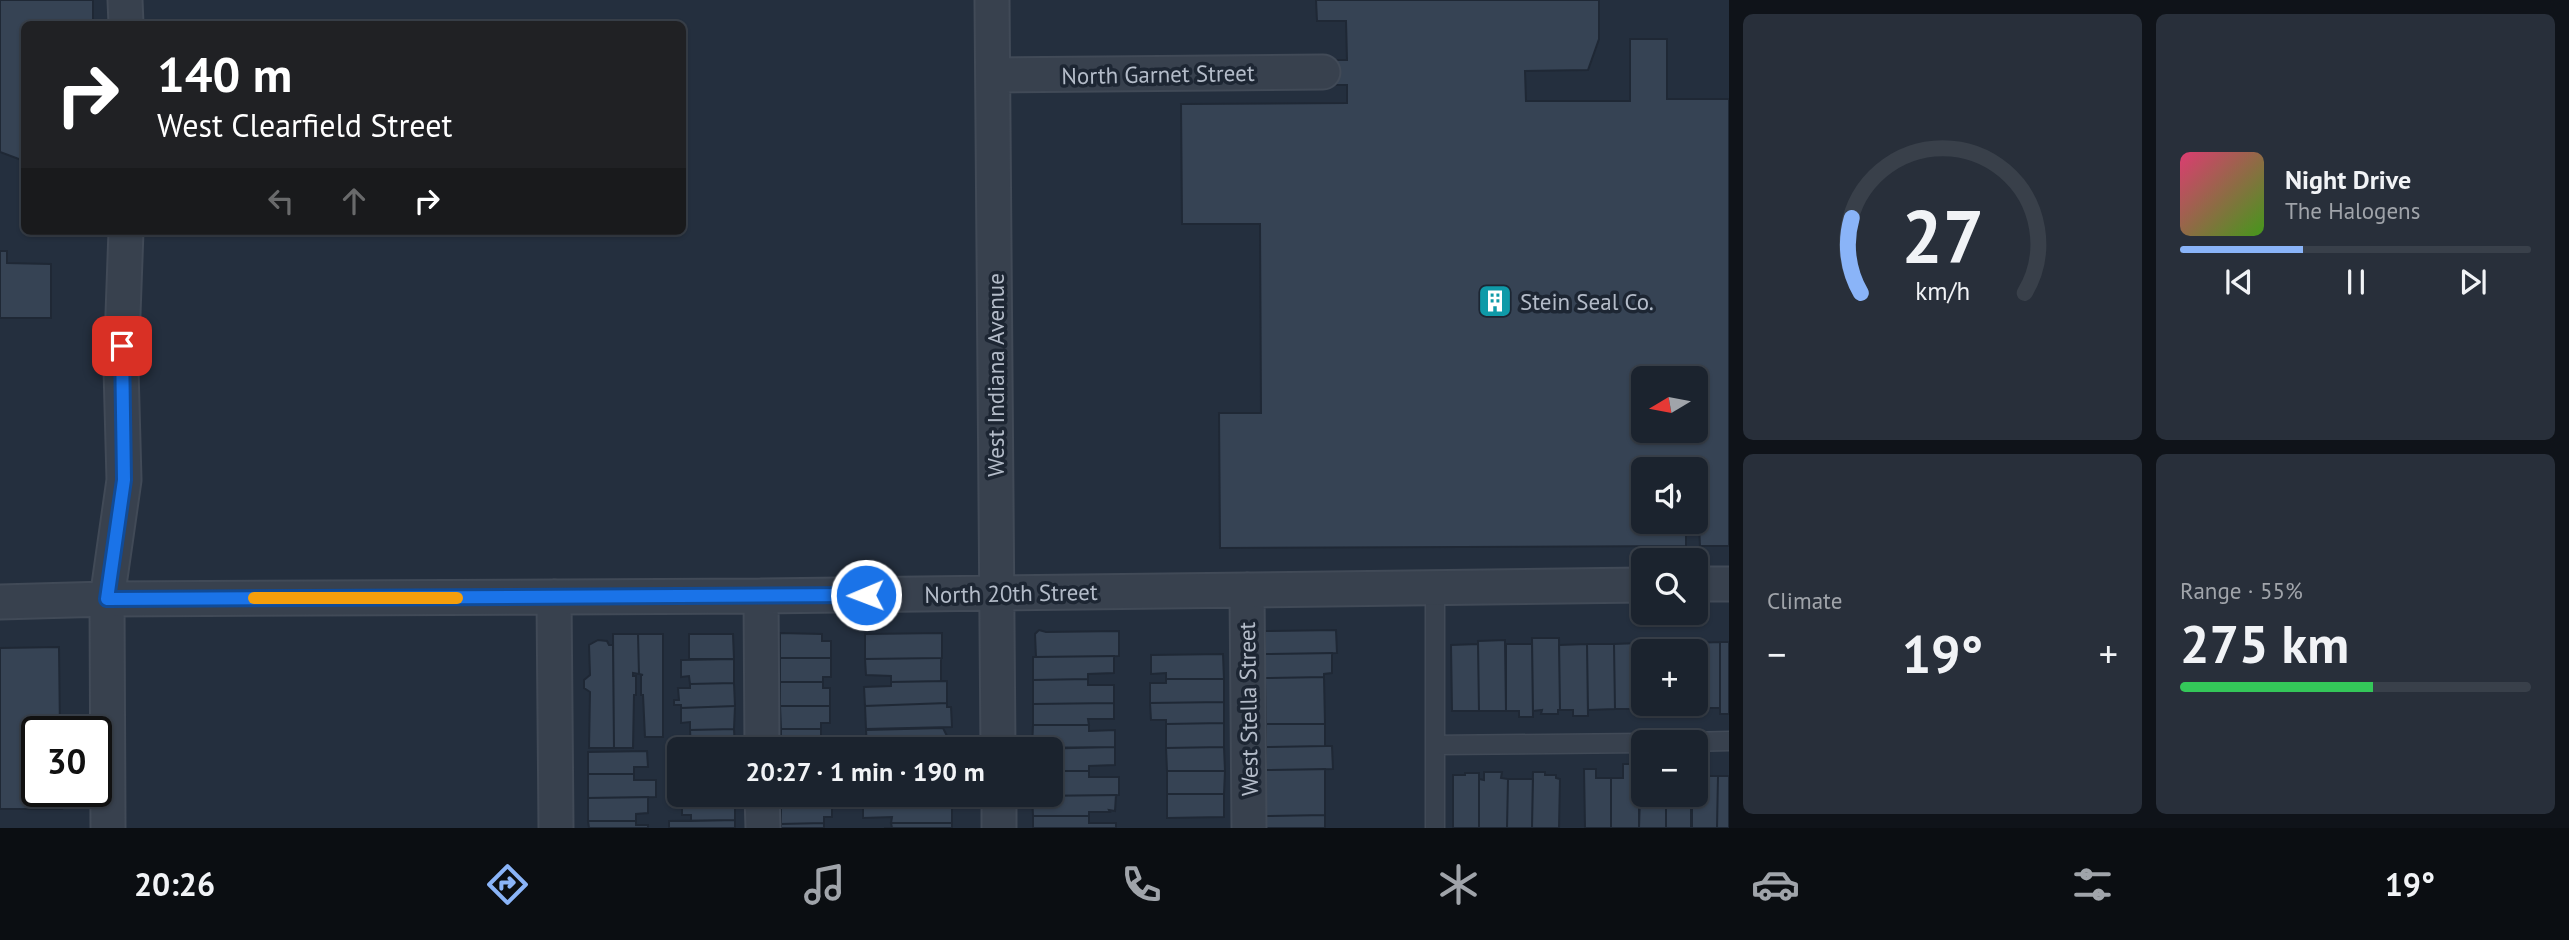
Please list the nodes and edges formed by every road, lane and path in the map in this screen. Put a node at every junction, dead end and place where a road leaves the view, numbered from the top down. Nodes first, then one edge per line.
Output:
1 (125, 0) edge
2 (992, 0) edge
3 (126, 21) edge
4 (1323, 72) dead end
5 (993, 75) junction
6 (126, 235) edge
7 (1708, 584) edge
8 (1729, 584) edge
9 (1631, 585) edge
10 (1435, 588) junction
11 (1247, 590) junction
12 (997, 594) junction
13 (761, 596) junction
14 (554, 597) junction
15 (107, 599) junction
16 (0, 602) edge
17 (762, 737) edge
18 (998, 737) edge
19 (1708, 741) edge
20 (1729, 741) edge
21 (1631, 743) edge
22 (1435, 746) junction
23 (762, 807) edge
24 (999, 807) edge
25 (108, 828) edge
26 (556, 828) edge
27 (763, 828) edge
28 (999, 828) edge
29 (1250, 828) edge
30 (1435, 828) edge

1 - 3 street
2 - 5 street, West Indiana Avenue
4 - 5 street, North Garnet Street
5 - 12 street, West Indiana Avenue
6 - 15 street
7 - 8 street
9 - 10 street, North 20th Street
10 - 11 street, North 20th Street
10 - 22 lane
11 - 12 street, North 20th Street
11 - 29 street, West Stella Street
12 - 13 street, North 20th Street
12 - 18 street, West Indiana Avenue
13 - 14 street, North 20th Street
13 - 17 street
14 - 15 street, North 20th Street
14 - 26 street
15 - 16 street, North 20th Street
15 - 25 street
19 - 20 lane
21 - 22 lane
22 - 30 lane
23 - 27 street
24 - 28 street

